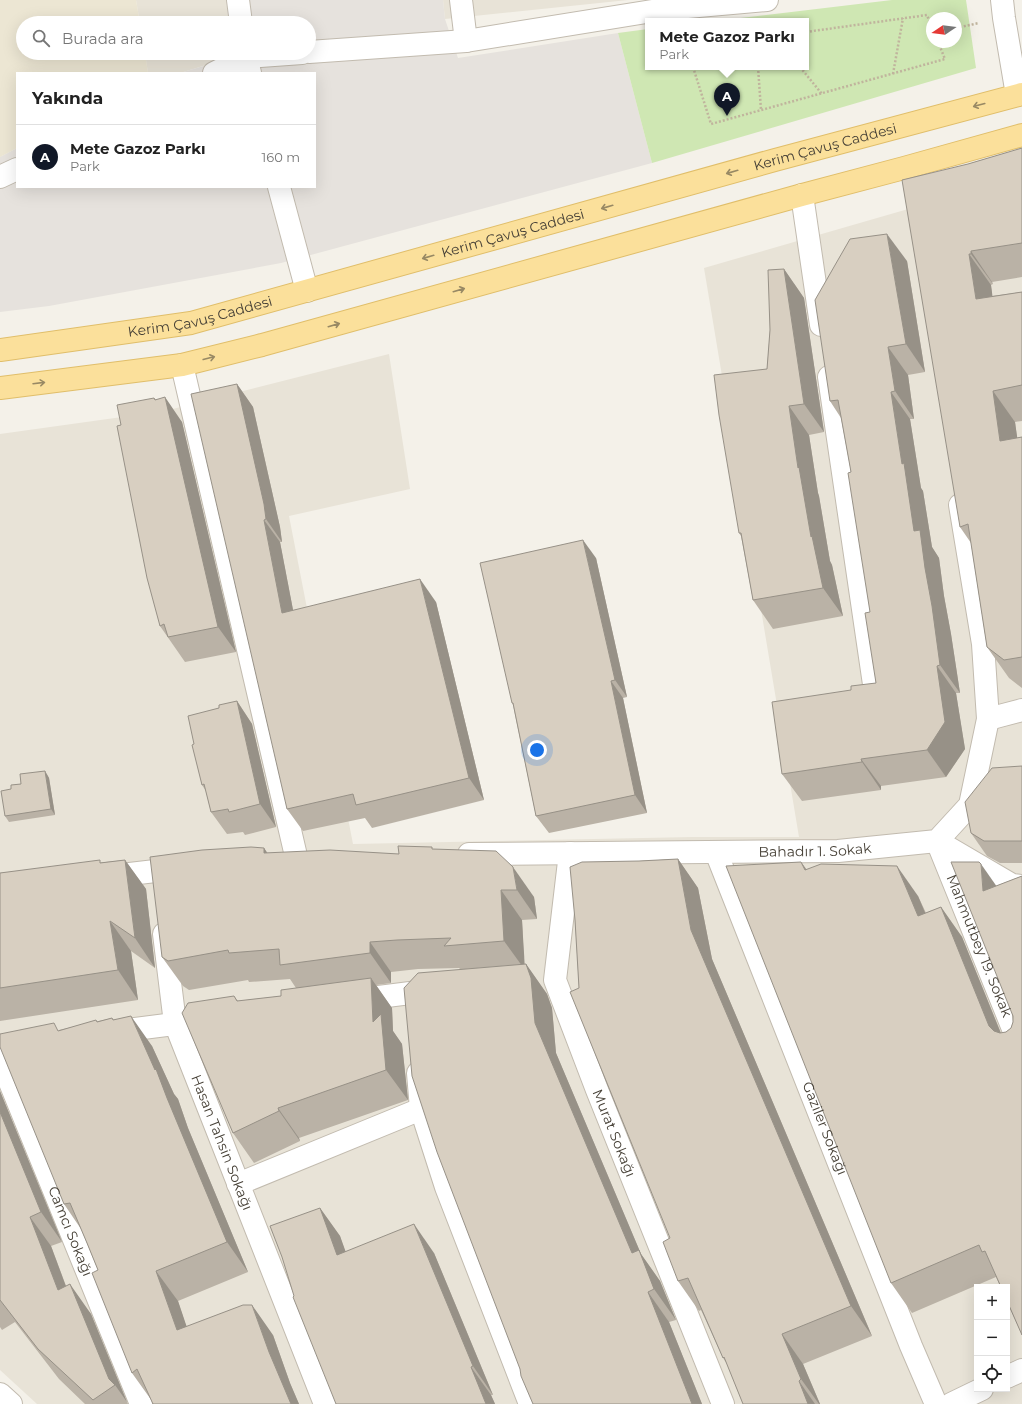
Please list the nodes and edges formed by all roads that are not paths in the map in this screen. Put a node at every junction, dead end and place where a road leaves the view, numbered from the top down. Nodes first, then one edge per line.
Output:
1 (238, 0) edge
2 (461, 0) edge
3 (767, 0) edge
4 (1002, 0) edge
5 (664, 5) edge
6 (240, 16) edge
7 (466, 41) junction
8 (316, 52) edge
9 (247, 61) edge
10 (217, 72) edge
11 (1020, 95) edge
12 (1022, 135) edge
13 (16, 169) edge
14 (0, 177) edge
15 (278, 188) edge
16 (802, 195) junction
17 (307, 291) junction
18 (0, 350) edge
19 (182, 365) junction
20 (0, 388) edge
21 (957, 488) edge
22 (876, 698) edge
23 (1022, 710) edge
24 (988, 718) junction
25 (937, 841) junction
26 (716, 852) junction
27 (570, 853) junction
28 (446, 854) edge
29 (319, 855) edge
30 (202, 866) edge
31 (156, 871) junction
32 (87, 878) edge
33 (1022, 886) edge
34 (158, 894) edge
35 (162, 917) edge
36 (555, 980) junction
37 (532, 982) edge
38 (455, 988) edge
39 (410, 993) junction
40 (339, 1002) edge
41 (412, 1016) edge
42 (207, 1019) edge
43 (175, 1023) junction
44 (92, 1034) edge
45 (5, 1049) edge
46 (1022, 1051) edge
47 (416, 1054) edge
48 (421, 1108) junction
49 (238, 1184) junction
50 (1022, 1370) edge
51 (1010, 1376) edge
52 (976, 1392) edge
53 (0, 1394) edge
54 (11, 1404) edge
55 (141, 1404) edge
56 (325, 1404) edge
57 (530, 1404) edge
58 (723, 1404) edge
59 (936, 1404) edge
60 (951, 1404) edge

1 - 6 street
2 - 7 street
3 - 5 street
4 - 11 street
5 - 7 street
7 - 8 street
9 - 10 street
11 -> 17 main road, Kerim Çavuş Caddesi
12 - 16 main road
13 - 14 street
15 - 17 street
19 -> 16 main road
16 - 22 street
17 - 18 main road, Kerim Çavuş Caddesi
20 -> 19 main road
19 - 29 street
21 - 24 street
23 - 24 street
24 - 25 street
25 - 26 street, Bahadır 1. Sokak
25 - 33 street
25 - 46 street, Mahmutbey 19. Sokak
26 - 27 street, Bahadır 1. Sokak
26 - 59 street, Gaziler Sokağı
27 - 28 street, Bahadır 1. Sokak
27 - 36 street, Murat Sokağı
30 - 31 street
31 - 32 street
31 - 34 street
35 - 43 street, Hasan Tahsin Sokağı
36 - 37 street
36 - 58 street, Murat Sokağı
38 - 39 street
39 - 40 street
39 - 41 street
42 - 43 street
43 - 44 street
43 - 49 street, Hasan Tahsin Sokağı
45 - 55 street, Camcı Sokağı
47 - 48 street
48 - 49 street
48 - 57 street
49 - 56 street, Hasan Tahsin Sokağı
50 - 51 street
52 - 60 street
53 - 54 street

